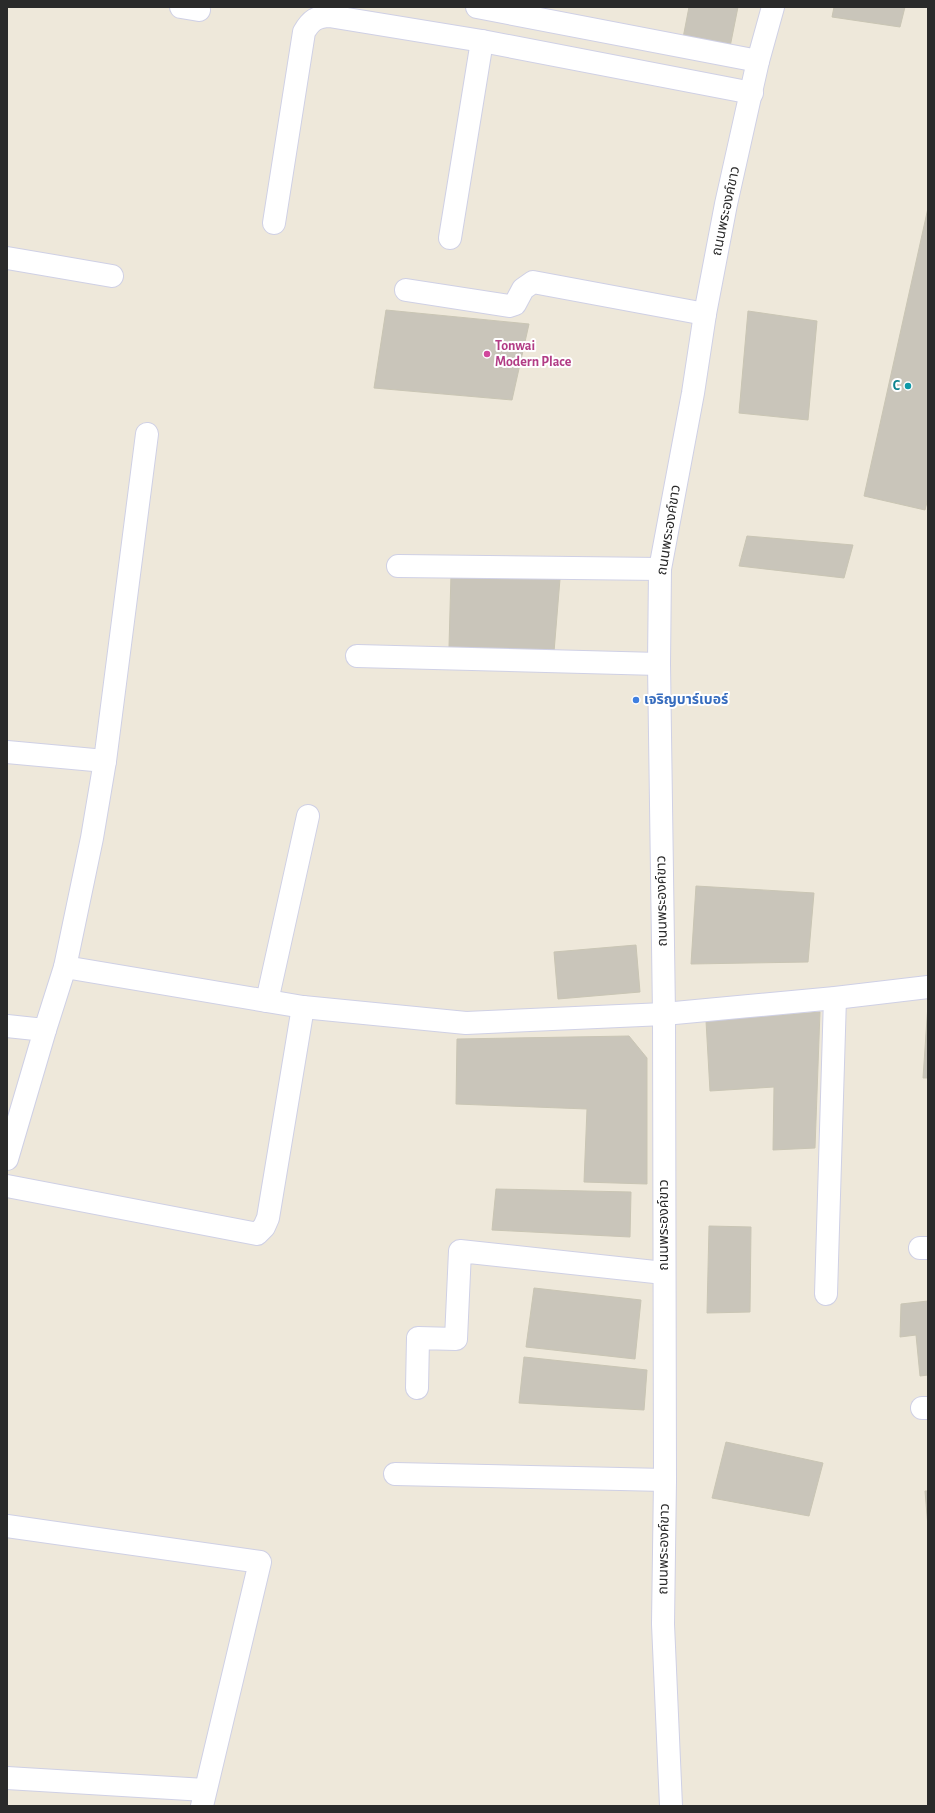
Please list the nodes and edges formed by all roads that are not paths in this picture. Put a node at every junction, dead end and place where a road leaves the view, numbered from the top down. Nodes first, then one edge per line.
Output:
1 (477, 7) edge
2 (773, 7) edge
3 (482, 41) junction
4 (758, 61) junction
5 (752, 93) junction
6 (274, 222) dead end
7 (450, 238) dead end
8 (7, 258) edge
9 (112, 276) dead end
10 (406, 290) dead end
11 (705, 314) junction
12 (147, 434) dead end
13 (398, 566) dead end
14 (660, 569) junction
15 (356, 656) dead end
16 (659, 664) junction
17 (7, 752) edge
18 (105, 762) junction
19 (308, 816) dead end
20 (65, 967) junction
21 (928, 987) edge
22 (835, 998) junction
23 (267, 1001) junction
24 (303, 1007) junction
25 (664, 1014) junction
26 (7, 1026) edge
27 (45, 1030) junction
28 (7, 1160) edge
29 (7, 1186) edge
30 (664, 1273) junction
31 (826, 1294) dead end
32 (417, 1388) dead end
33 (395, 1474) dead end
34 (665, 1480) junction
35 (7, 1526) edge
36 (7, 1778) edge
37 (204, 1798) edge
38 (671, 1806) edge

1 - 4 street
2 - 4 street, ถนนพระองค์ขาว
3 - 5 street
3 - 6 street
3 - 7 street
4 - 5 street, ถนนพระองค์ขาว
5 - 11 street, ถนนพระองค์ขาว
8 - 9 street
10 - 11 street
11 - 14 street, ถนนพระองค์ขาว
12 - 18 street
13 - 14 street
14 - 16 street, ถนนพระองค์ขาว
15 - 16 street
16 - 25 street, ถนนพระองค์ขาว
17 - 18 street
18 - 20 street
19 - 23 street
20 - 23 street
20 - 27 street
21 - 22 street
22 - 25 street
22 - 31 street
23 - 24 street
24 - 25 street
24 - 29 street
25 - 30 street, ถนนพระองค์ขาว
26 - 27 street
27 - 28 street
30 - 32 street
30 - 34 street, ถนนพระองค์ขาว
33 - 34 street
34 - 38 street, ถนนพระองค์ขาว
35 - 37 street
36 - 37 street

